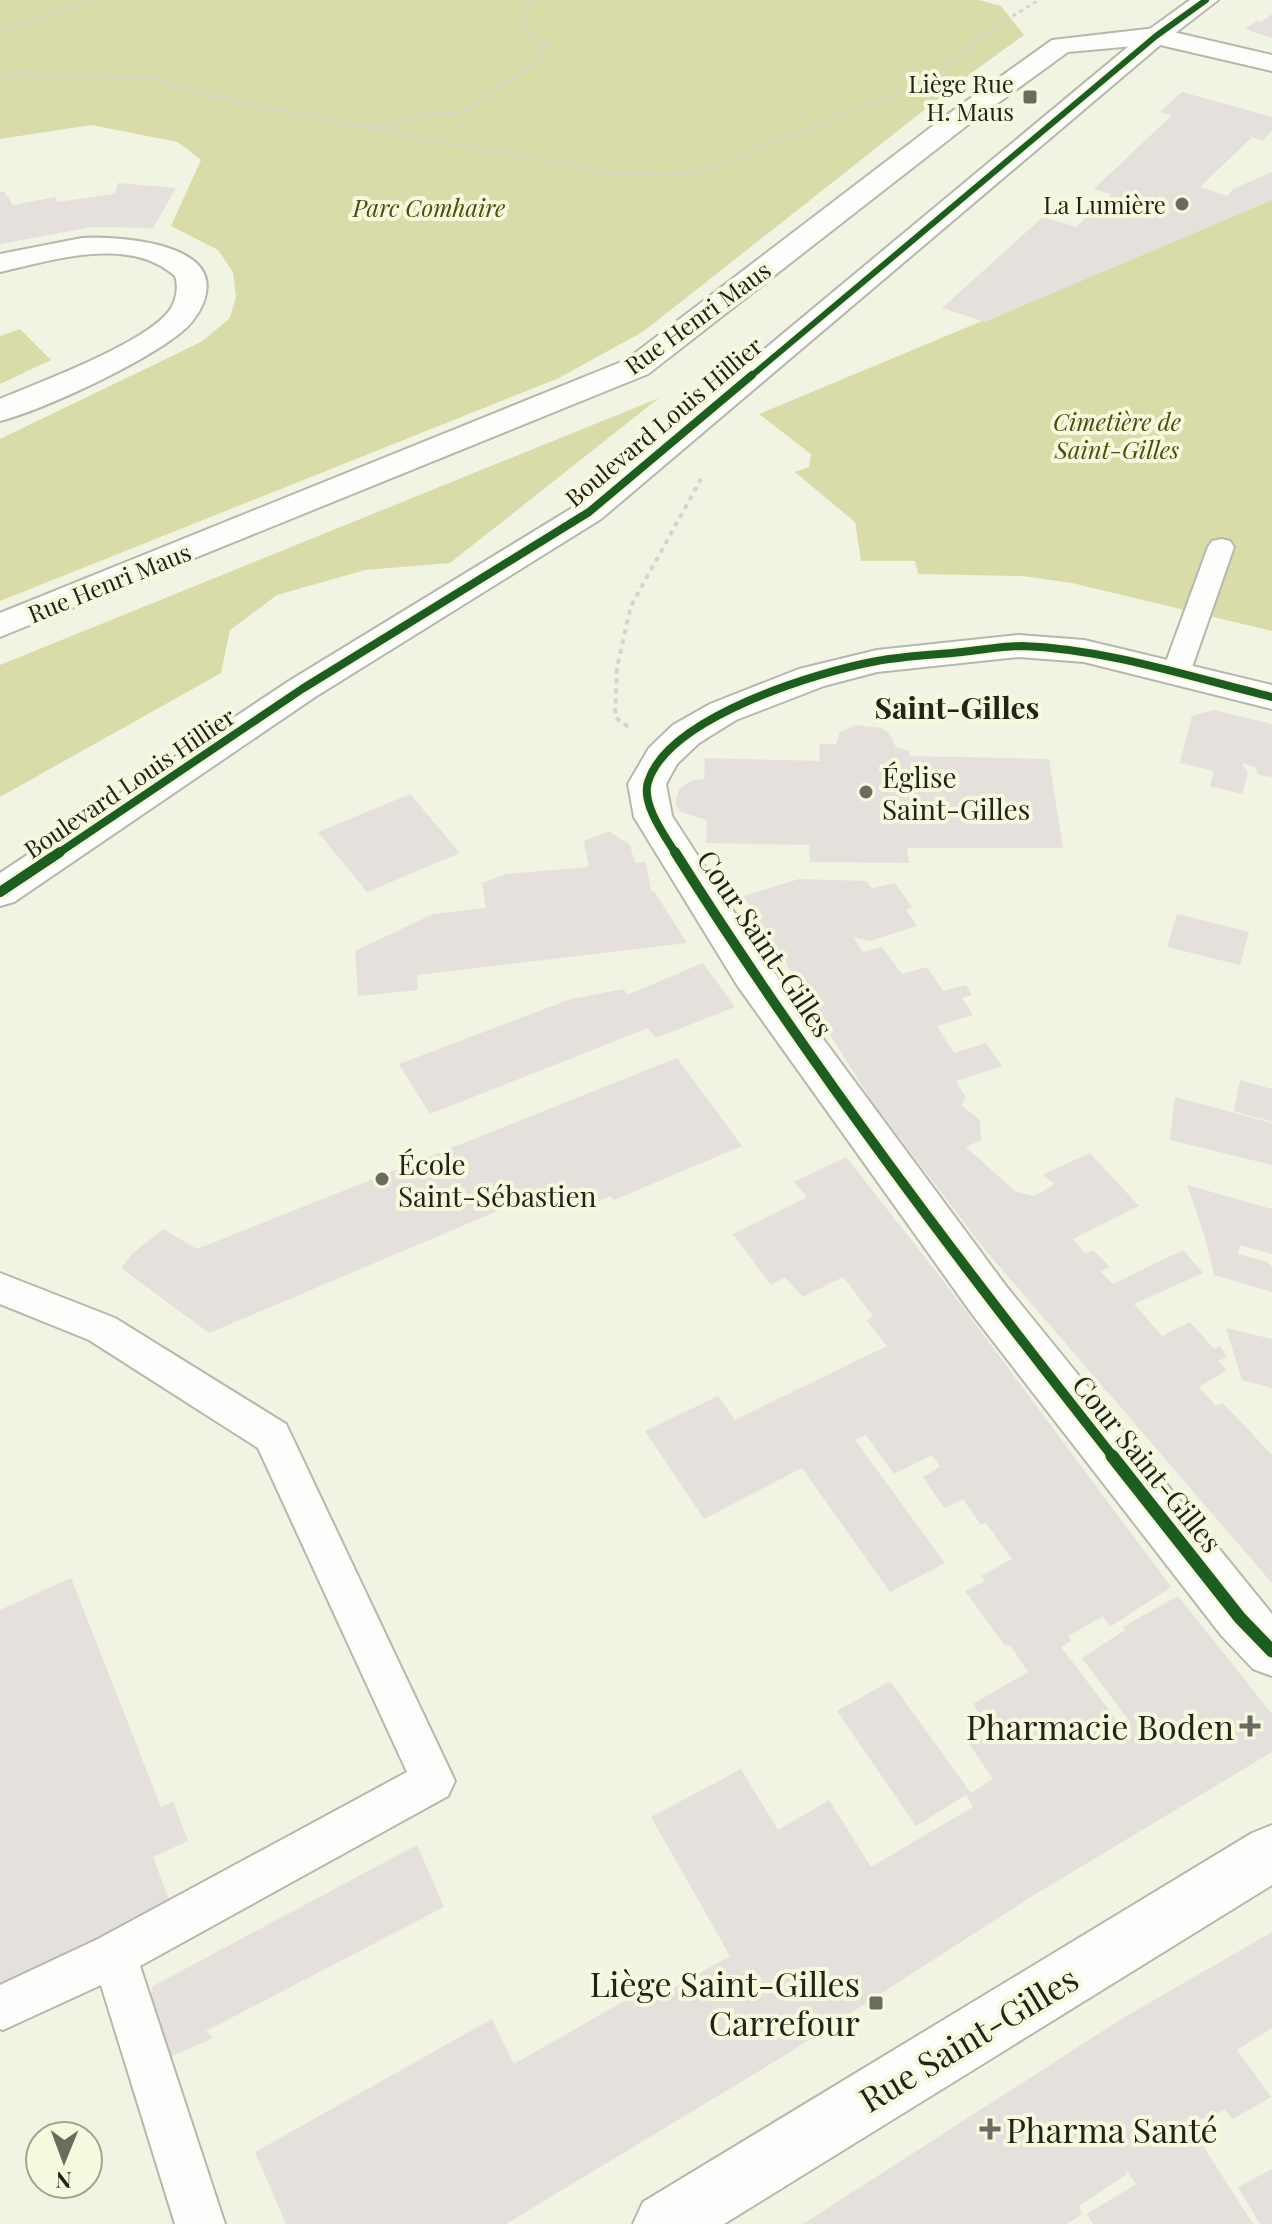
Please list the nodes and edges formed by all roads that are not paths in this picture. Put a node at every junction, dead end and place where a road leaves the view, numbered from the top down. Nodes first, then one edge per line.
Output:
1 (1206, 0) edge
2 (1156, 36) junction
3 (1272, 63) edge
4 (0, 263) edge
5 (0, 411) edge
6 (1221, 547) dead end
7 (0, 626) edge
8 (1176, 673) junction
9 (1272, 697) edge
10 (0, 892) edge
11 (0, 1288) edge
12 (1272, 1651) edge
13 (1272, 1853) edge
14 (114, 1955) junction
15 (3, 2007) dead end
16 (200, 2224) edge
17 (665, 2224) edge

1 - 2 street, Boulevard Louis Hillier
2 - 3 street, Rue Henri Maus
2 - 7 street, Rue Henri Maus
2 - 10 street, Boulevard Louis Hillier
4 - 5 street
6 - 8 lane
8 - 9 street, Cour Saint-Gilles
8 - 12 street, Cour Saint-Gilles
11 - 14 lane
13 - 17 street, Rue Saint-Gilles
14 - 15 lane
14 - 16 lane

